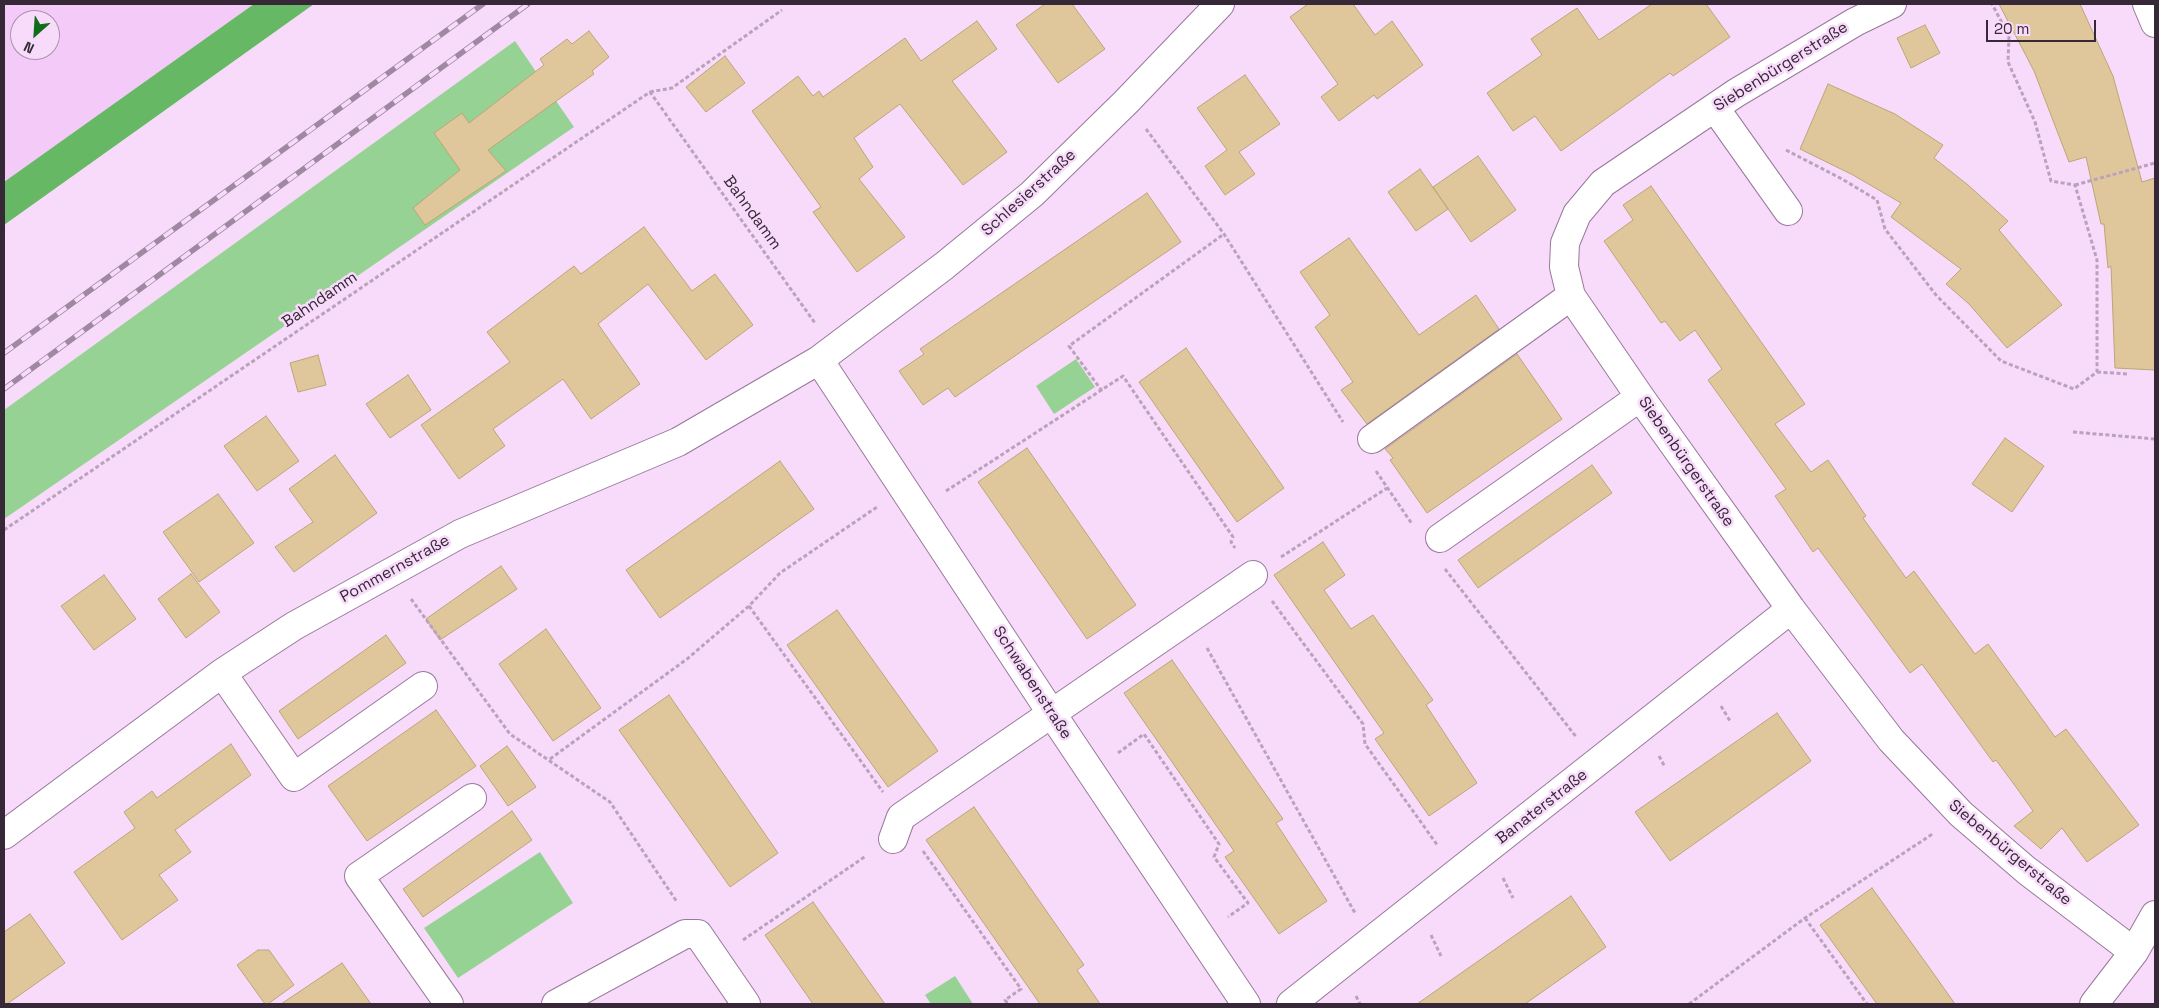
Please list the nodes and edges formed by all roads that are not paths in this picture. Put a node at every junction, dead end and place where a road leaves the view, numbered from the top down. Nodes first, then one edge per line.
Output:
1 (1220, 4) edge
2 (1892, 4) edge
3 (2147, 4) edge
4 (2155, 23) edge
5 (1715, 108) junction
6 (1788, 211) dead end
7 (1571, 296) junction
8 (827, 355) junction
9 (1640, 397) junction
10 (1372, 439) dead end
11 (1440, 538) dead end
12 (1251, 572) road end
13 (1790, 609) junction
14 (222, 672) junction
15 (422, 686) dead end
16 (1052, 714) junction
17 (472, 798) dead end
18 (899, 824) road end
19 (4, 835) edge
20 (2155, 915) edge
21 (2134, 952) junction
22 (448, 1004) edge
23 (556, 1004) edge
24 (746, 1004) edge
25 (1246, 1004) edge
26 (1291, 1004) edge
27 (2094, 1004) edge

1 - 8 street, Schlesierstraße
2 - 5 street, Siebenbürgerstraße
3 - 4 street
5 - 6 street
5 - 7 street, Siebenbürgerstraße
7 - 9 street, Siebenbürgerstraße
7 - 10 street
8 - 14 street, Pommernstraße
8 - 16 street, Schwabenstraße
9 - 11 street
9 - 13 street, Siebenbürgerstraße
12 - 16 street
13 - 21 street, Siebenbürgerstraße
13 - 26 street, Banaterstraße
14 - 15 street
14 - 19 street, Pommernstraße
16 - 18 street
16 - 25 street, Schwabenstraße
17 - 22 street
20 - 21 street
21 - 27 street
23 - 24 street

